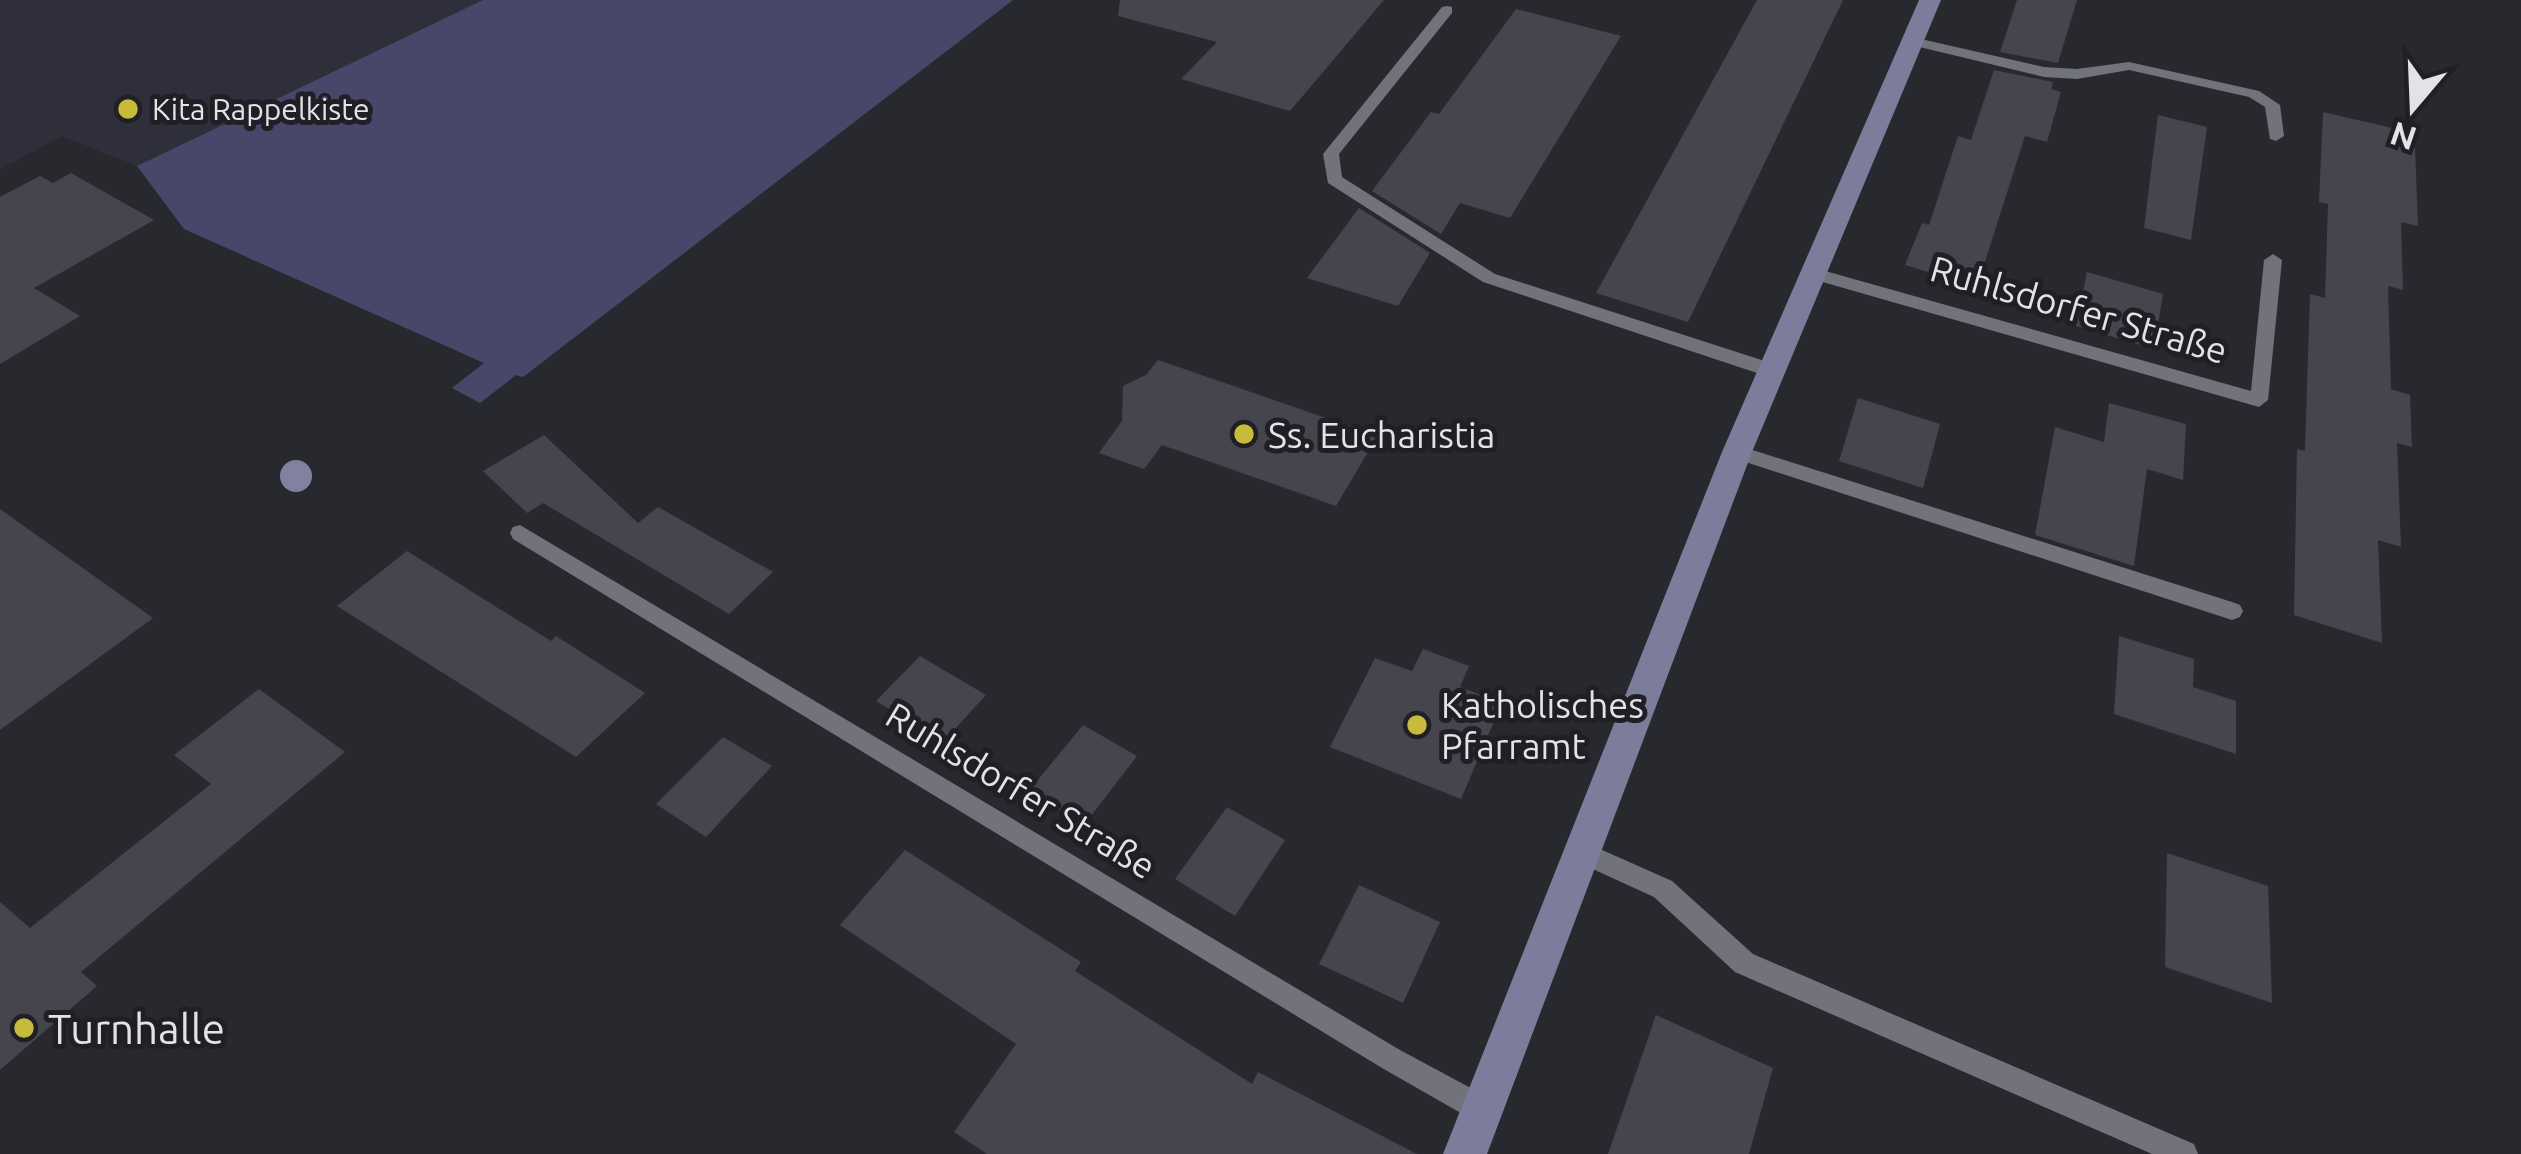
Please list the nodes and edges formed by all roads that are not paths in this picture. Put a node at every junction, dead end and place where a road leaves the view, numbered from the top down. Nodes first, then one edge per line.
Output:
1 (1930, 0) edge
2 (1447, 10) dead end
3 (1912, 41) junction
4 (2276, 136) dead end
5 (2273, 260) dead end
6 (1811, 273) junction
7 (1770, 370) junction
8 (1737, 452) junction
9 (520, 533) dead end
10 (2232, 611) dead end
11 (1582, 852) junction
12 (1483, 1110) junction
13 (1465, 1154) edge
14 (2184, 1154) edge

1 - 3 main road
2 - 7 lane
3 - 4 lane
3 - 6 main road
5 - 6 lane, Ruhlsdorfer Straße
6 - 7 main road
7 - 8 main road
8 - 10 lane
8 - 11 main road
9 - 12 lane, Ruhlsdorfer Straße
11 - 12 main road
11 - 14 lane
12 - 13 main road

